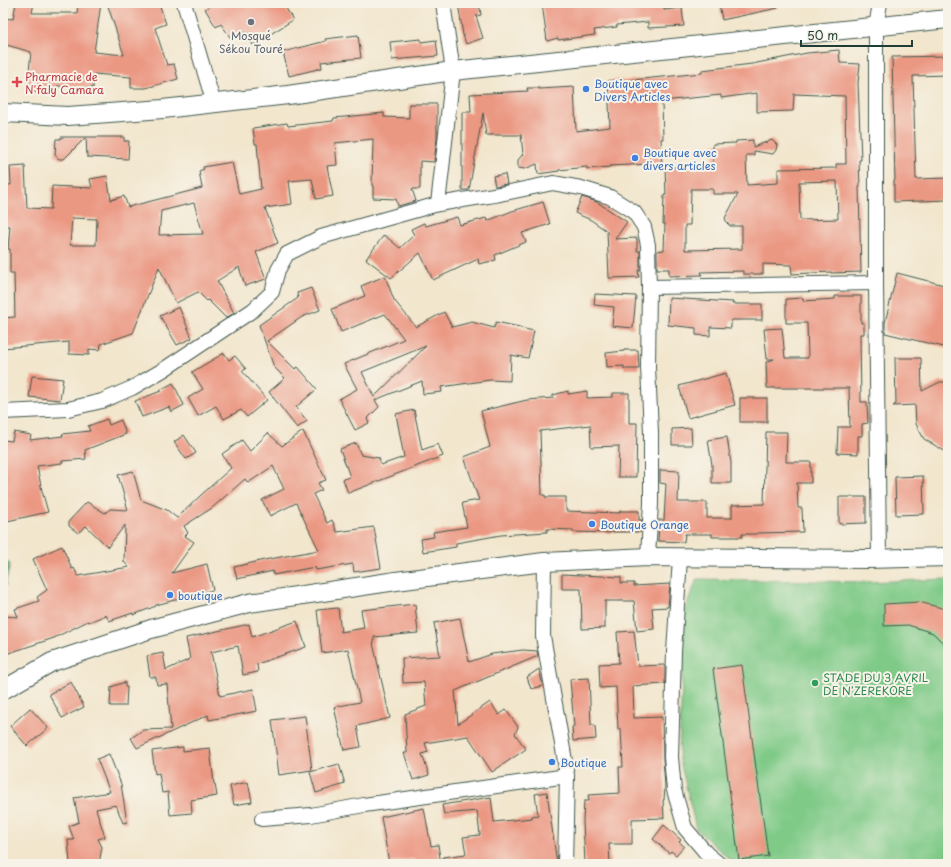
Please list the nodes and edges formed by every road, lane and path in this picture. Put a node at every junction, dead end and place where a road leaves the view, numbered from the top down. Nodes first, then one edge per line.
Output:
1 (184, 3) edge
2 (443, 3) edge
3 (880, 3) edge
4 (948, 19) edge
5 (876, 27) junction
6 (453, 71) junction
7 (214, 104) junction
8 (3, 113) edge
9 (438, 204) junction
10 (876, 284) junction
11 (649, 287) junction
12 (3, 412) edge
13 (648, 557) junction
14 (948, 557) edge
15 (680, 558) junction
16 (879, 559) junction
17 (544, 562) junction
18 (3, 690) edge
19 (567, 776) junction
20 (262, 819) dead end
21 (565, 864) edge
22 (719, 864) edge

1 - 7 street
2 - 6 street
3 - 5 street
4 - 5 street
5 - 6 street
5 - 10 street
6 - 7 street
6 - 9 street
7 - 8 street
9 - 11 street
9 - 12 street
10 - 11 street
10 - 16 street
11 - 13 street
13 - 15 street
13 - 17 street
14 - 16 street
15 - 16 street
15 - 22 street
17 - 18 street
17 - 19 street
19 - 20 street
19 - 21 street

